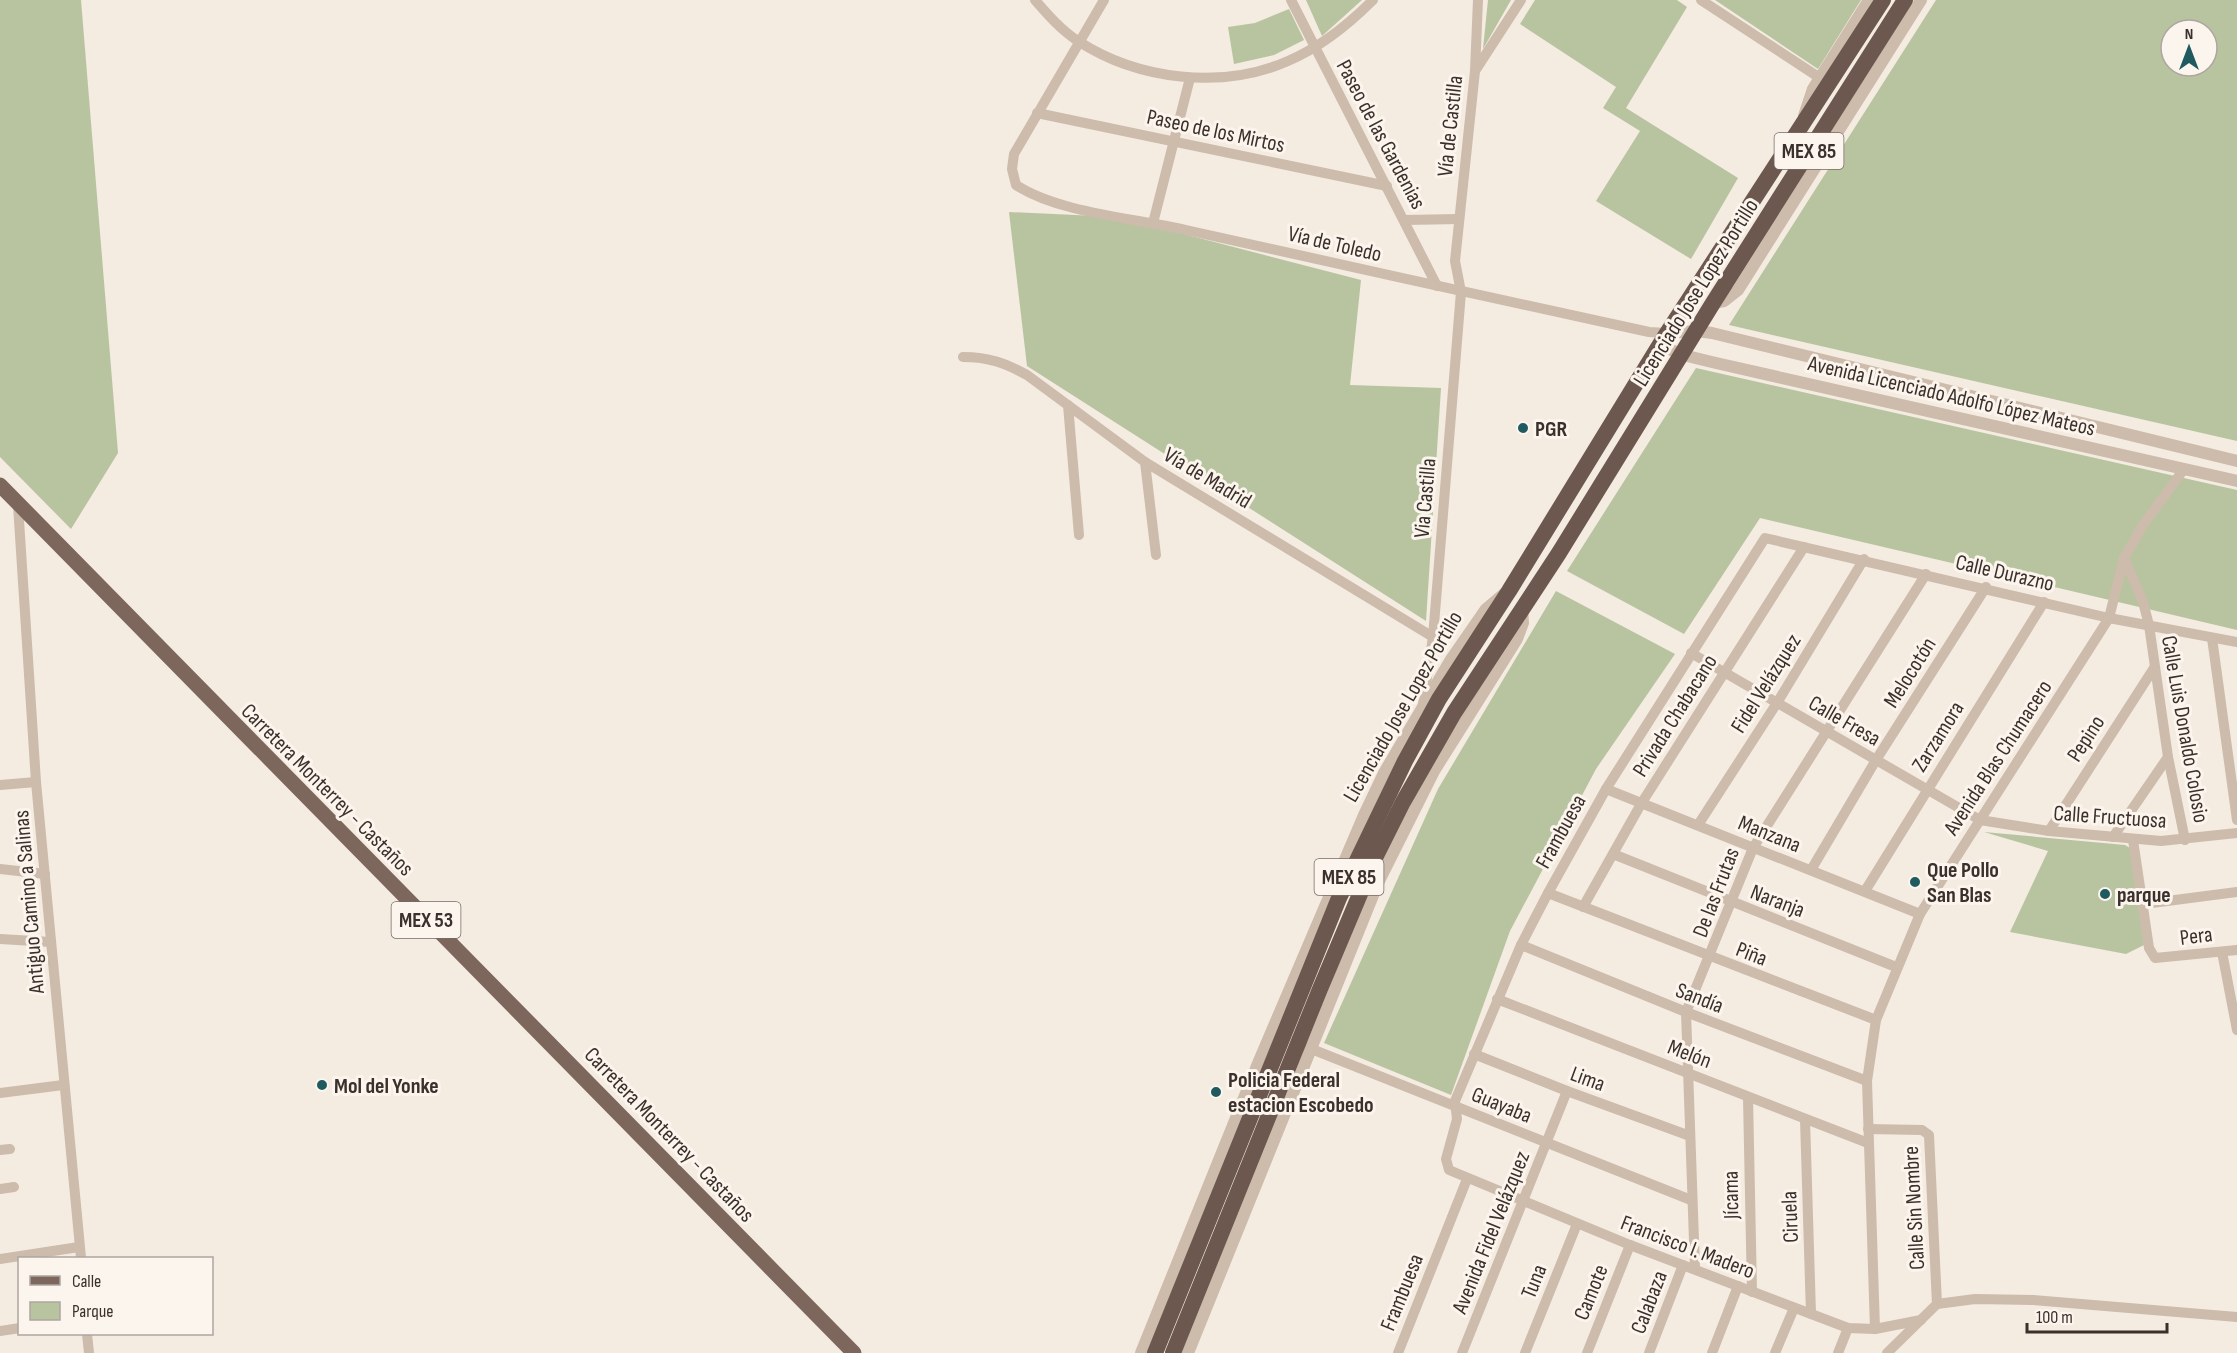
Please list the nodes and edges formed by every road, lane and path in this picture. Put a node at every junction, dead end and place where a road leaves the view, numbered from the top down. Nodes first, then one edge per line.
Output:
1 (1035, 0) edge
2 (1104, 0) edge
3 (1291, 0) edge
4 (1373, 0) edge
5 (1478, 0) edge
6 (1521, 0) edge
7 (1701, 0) edge
8 (1869, 0) edge
9 (1882, 0) edge
10 (1905, 0) edge
11 (1921, 0) edge
12 (1079, 42) junction
13 (1315, 48) junction
14 (1475, 71) junction
15 (1190, 78) junction
16 (1820, 78) junction
17 (1037, 113) junction
18 (1804, 124) junction
19 (1176, 142) junction
20 (1388, 186) junction
21 (1459, 219) junction
22 (1405, 220) junction
23 (1154, 223) junction
24 (1437, 286) junction
25 (1461, 292) junction
26 (1713, 303) junction
27 (1697, 331) junction
28 (1659, 336) junction
29 (1683, 355) junction
30 (963, 357) dead end
31 (1068, 405) junction
32 (2237, 461) edge
33 (1145, 462) junction
34 (2184, 469) junction
35 (2237, 481) edge
36 (0, 485) edge
37 (18, 505) junction
38 (1079, 535) dead end
39 (1765, 538) joint
40 (1804, 547) junction
41 (1156, 555) dead end
42 (2124, 558) junction
43 (1864, 559) junction
44 (1926, 574) junction
45 (1986, 587) junction
46 (1509, 591) junction
47 (2044, 602) junction
48 (2109, 618) junction
49 (2149, 625) junction
50 (1432, 637) junction
51 (2212, 638) junction
52 (2237, 642) edge
53 (1690, 653) junction
54 (2154, 668) junction
55 (1724, 672) junction
56 (1777, 703) junction
57 (1423, 708) junction
58 (1826, 732) junction
59 (2168, 757) junction
60 (1876, 760) junction
61 (36, 782) junction
62 (0, 785) edge
63 (1606, 789) junction
64 (1927, 789) junction
65 (1641, 804) junction
66 (1980, 820) junction
67 (2237, 820) edge
68 (1698, 825) junction
69 (2049, 831) junction
70 (2237, 833) edge
71 (2113, 837) junction
72 (2133, 840) junction
73 (2185, 840) junction
74 (1753, 848) junction
75 (1613, 854) junction
76 (0, 869) edge
77 (1811, 870) junction
78 (45, 874) junction
79 (1865, 891) junction
80 (2237, 891) edge
81 (1548, 893) junction
82 (1731, 903) junction
83 (2144, 904) junction
84 (1583, 907) junction
85 (1920, 914) junction
86 (0, 939) edge
87 (51, 942) junction
88 (1521, 945) junction
89 (2237, 950) edge
90 (2222, 952) junction
91 (1710, 958) junction
92 (1896, 968) junction
93 (1497, 999) junction
94 (1686, 1012) junction
95 (1876, 1020) junction
96 (2237, 1030) edge
97 (1305, 1046) junction
98 (1474, 1054) junction
99 (1687, 1073) junction
100 (1867, 1081) junction
101 (63, 1085) junction
102 (1566, 1091) junction
103 (0, 1093) edge
104 (1748, 1097) junction
105 (1454, 1106) junction
106 (1805, 1119) junction
107 (1868, 1129) junction
108 (1690, 1136) junction
109 (1546, 1142) junction
110 (1868, 1143) junction
111 (1447, 1167) joint
112 (1467, 1179) junction
113 (1233, 1184) junction
114 (14, 1187) dead end
115 (0, 1189) edge
116 (1691, 1200) junction
117 (1524, 1202) junction
118 (1576, 1224) junction
119 (1630, 1245) junction
120 (79, 1246) junction
121 (81, 1257) edge
122 (0, 1259) edge
123 (1683, 1265) junction
124 (1695, 1269) junction
125 (1738, 1286) junction
126 (1752, 1292) junction
127 (1937, 1304) junction
128 (1794, 1308) junction
129 (1811, 1314) junction
130 (2237, 1317) edge
131 (1921, 1320) junction
132 (18, 1328) edge
133 (1848, 1328) junction
134 (1875, 1329) junction
135 (0, 1331) edge
136 (87, 1335) edge
137 (90, 1353) edge
138 (854, 1353) edge
139 (1141, 1353) edge
140 (1155, 1353) edge
141 (1173, 1353) edge
142 (1188, 1353) edge
143 (1398, 1353) edge
144 (1462, 1353) edge
145 (1525, 1353) edge
146 (1587, 1353) edge
147 (1649, 1353) edge
148 (1712, 1353) edge
149 (1775, 1353) edge
150 (1838, 1353) edge
151 (1887, 1353) edge

1 - 12 street
2 - 12 street
3 - 13 street, Paseo de las Gardenias
4 - 13 street
5 - 14 street, Vía de Castilla
6 - 14 street
7 - 16 street
8 - 16 street
9 - 18 highway, Licenciado Jose Lopez Portillo / MEX 85
10 - 26 highway, Licenciado Jose Lopez Portillo / MEX 85
11 - 26 street
12 - 15 street
12 - 17 street
13 - 15 street
13 - 20 street, Paseo de las Gardenias
14 - 21 street, Vía de Castilla
15 - 19 street
16 - 18 street
17 - 19 street, Paseo de los Mirtos
17 - 23 street, Vía de Toledo
18 - 28 highway, Licenciado Jose Lopez Portillo / MEX 85
19 - 20 street, Paseo de los Mirtos
19 - 23 street
20 - 22 street, Paseo de las Gardenias
21 - 22 street
21 - 25 street, Vía de Castilla
22 - 24 street, Paseo de las Gardenias
23 - 24 street, Vía de Toledo
24 - 25 street, Vía de Toledo
25 - 28 street, Vía de Toledo
25 - 50 street, Via Castilla
26 - 27 highway, Licenciado Jose Lopez Portillo / MEX 85
27 - 28 street, Avenida Licenciado Adolfo López Mateos
27 - 29 highway, Licenciado Jose Lopez Portillo / MEX 85
27 - 32 street, Avenida Licenciado Adolfo López Mateos
28 - 29 street, Avenida Licenciado Adolfo López Mateos
28 - 46 highway, Licenciado Jose Lopez Portillo / MEX 85
29 - 34 street, Avenida Licenciado Adolfo López Mateos
29 - 97 highway, Licenciado Jose Lopez Portillo / MEX 85
30 - 31 street, Vía de Madrid
31 - 33 street, Vía de Madrid
31 - 38 street
33 - 41 street
33 - 50 street, Vía de Madrid
34 - 35 street, Avenida Licenciado Adolfo López Mateos
34 - 42 street, Avenida Blas Chumacero
36 - 37 main road, Carretera Monterrey - Castaños / MEX 53
37 - 61 street, Antiguo Camino a Salinas
37 - 138 main road, Carretera Monterrey - Castaños / MEX 53
39 - 40 street, Calle Durazno
39 - 53 street, Frambuesa
40 - 43 street, Calle Durazno
40 - 55 street, Privada Chabacano
42 - 48 street, Avenida Blas Chumacero
42 - 49 street, Calle Luis Donaldo Colosio
43 - 44 street, Calle Durazno
43 - 56 street, Fidel Velázquez
44 - 45 street, Calle Durazno
44 - 58 street, De las Frutas
45 - 47 street, Calle Durazno
45 - 60 street, Melocotón
46 - 57 street, Licenciado Jose Lopez Portillo
46 - 113 highway, Licenciado Jose Lopez Portillo / MEX 85
47 - 48 street, Calle Durazno
47 - 64 street, Zarzamora
48 - 49 street, Calle Durazno
48 - 66 street, Avenida Blas Chumacero
49 - 51 street, Calle Durazno
49 - 54 street, Calle Luis Donaldo Colosio
50 - 57 street, Via Castilla
51 - 52 street, Calle Durazno
51 - 67 street
53 - 55 street, Calle Fresa
53 - 63 street, Frambuesa
54 - 59 street, Calle Luis Donaldo Colosio
54 - 69 street, Pepino
55 - 56 street, Calle Fresa
55 - 65 street, Privada Chabacano
56 - 58 street, Calle Fresa
56 - 68 street, Fidel Velázquez
57 - 139 street, Licenciado Jose Lopez Portillo
58 - 60 street, Calle Fresa
58 - 74 street, De las Frutas
59 - 71 street
59 - 73 street, Calle Luis Donaldo Colosio
60 - 64 street, Calle Fresa
60 - 77 street, Melocotón
61 - 62 street
61 - 78 street, Antiguo Camino a Salinas
63 - 65 street, Manzana
63 - 81 street, Frambuesa
64 - 66 street, Calle Fresa
64 - 79 street, Zarzamora
65 - 68 street, Manzana
65 - 75 street, Privada Chabacano
66 - 69 street, Calle Fructuosa
66 - 85 street, Avenida Blas Chumacero
68 - 74 street, Manzana
69 - 71 street, Calle Fructuosa
70 - 73 street, Calle Fructuosa
71 - 72 street, Calle Fructuosa
72 - 73 street, Calle Fructuosa
72 - 83 street
74 - 77 street, Manzana
74 - 82 street, De las Frutas
75 - 82 street, Naranja
75 - 84 street, Privada Chabacano
76 - 78 street
77 - 79 street, Manzana
78 - 87 street, Antiguo Camino a Salinas
79 - 85 street, Manzana
80 - 83 street
81 - 84 street, Piña
81 - 88 street, Frambuesa
82 - 91 street, De las Frutas
82 - 92 street, Naranja
83 - 90 street, Pera
84 - 91 street, Piña
85 - 92 street, Avenida Blas Chumacero
86 - 87 street
87 - 101 street, Antiguo Camino a Salinas
88 - 93 street, Frambuesa
88 - 94 street, Sandía
89 - 90 street, Pera
90 - 96 street
91 - 94 street, De las Frutas
91 - 95 street, Piña
92 - 95 street, Avenida Blas Chumacero
93 - 98 street, Frambuesa
93 - 99 street, Melón
94 - 99 street, De las Frutas
94 - 100 street, Sandía
95 - 100 street, Avenida Blas Chumacero
97 - 105 street, Guayaba
97 - 113 highway, Licenciado Jose Lopez Portillo / MEX 85
97 - 142 street, Licenciado Jose Lopez Portillo
98 - 102 street, Lima
98 - 105 street, Frambuesa
99 - 104 street, Melón
99 - 108 street, De las Frutas
100 - 107 street, Avenida Blas Chumacero
101 - 103 street
101 - 120 street, Antiguo Camino a Salinas
102 - 108 street, Lima
102 - 109 street, Avenida Fidel Velázquez
104 - 106 street, Melón
104 - 126 street, Jícama
105 - 109 street, Guayaba
105 - 111 street, Frambuesa
106 - 110 street, Melón
106 - 129 street, Ciruela
107 - 110 street, Avenida Blas Chumacero
107 - 127 street, Calle Sin Nombre
108 - 116 street, De las Frutas
109 - 116 street, Guayaba
109 - 117 street, Avenida Fidel Velázquez
110 - 134 street, Avenida Blas Chumacero
111 - 112 street, Francisco I. Madero
112 - 117 street, Francisco I. Madero
112 - 143 street, Frambuesa
113 - 140 highway, Licenciado Jose Lopez Portillo / MEX 85
113 - 141 highway, Licenciado Jose Lopez Portillo / MEX 85
114 - 115 street
116 - 124 street, De las Frutas
117 - 118 street, Francisco I. Madero
117 - 144 street, Avenida Fidel Velázquez
118 - 119 street, Francisco I. Madero
118 - 145 street, Tuna
119 - 123 street, Francisco I. Madero
119 - 146 street, Camote
120 - 121 street, Antiguo Camino a Salinas
120 - 122 street
123 - 124 street, Francisco I. Madero
123 - 147 street, Calabaza
124 - 125 street, Francisco I. Madero
125 - 126 street, Francisco I. Madero
125 - 148 street
126 - 128 street, Francisco I. Madero
127 - 130 street
127 - 131 street
128 - 129 street, Francisco I. Madero
128 - 149 street
129 - 133 street, Francisco I. Madero
131 - 134 street, Francisco I. Madero
131 - 151 street
132 - 135 street
133 - 134 street, Francisco I. Madero
133 - 150 street
136 - 137 street

